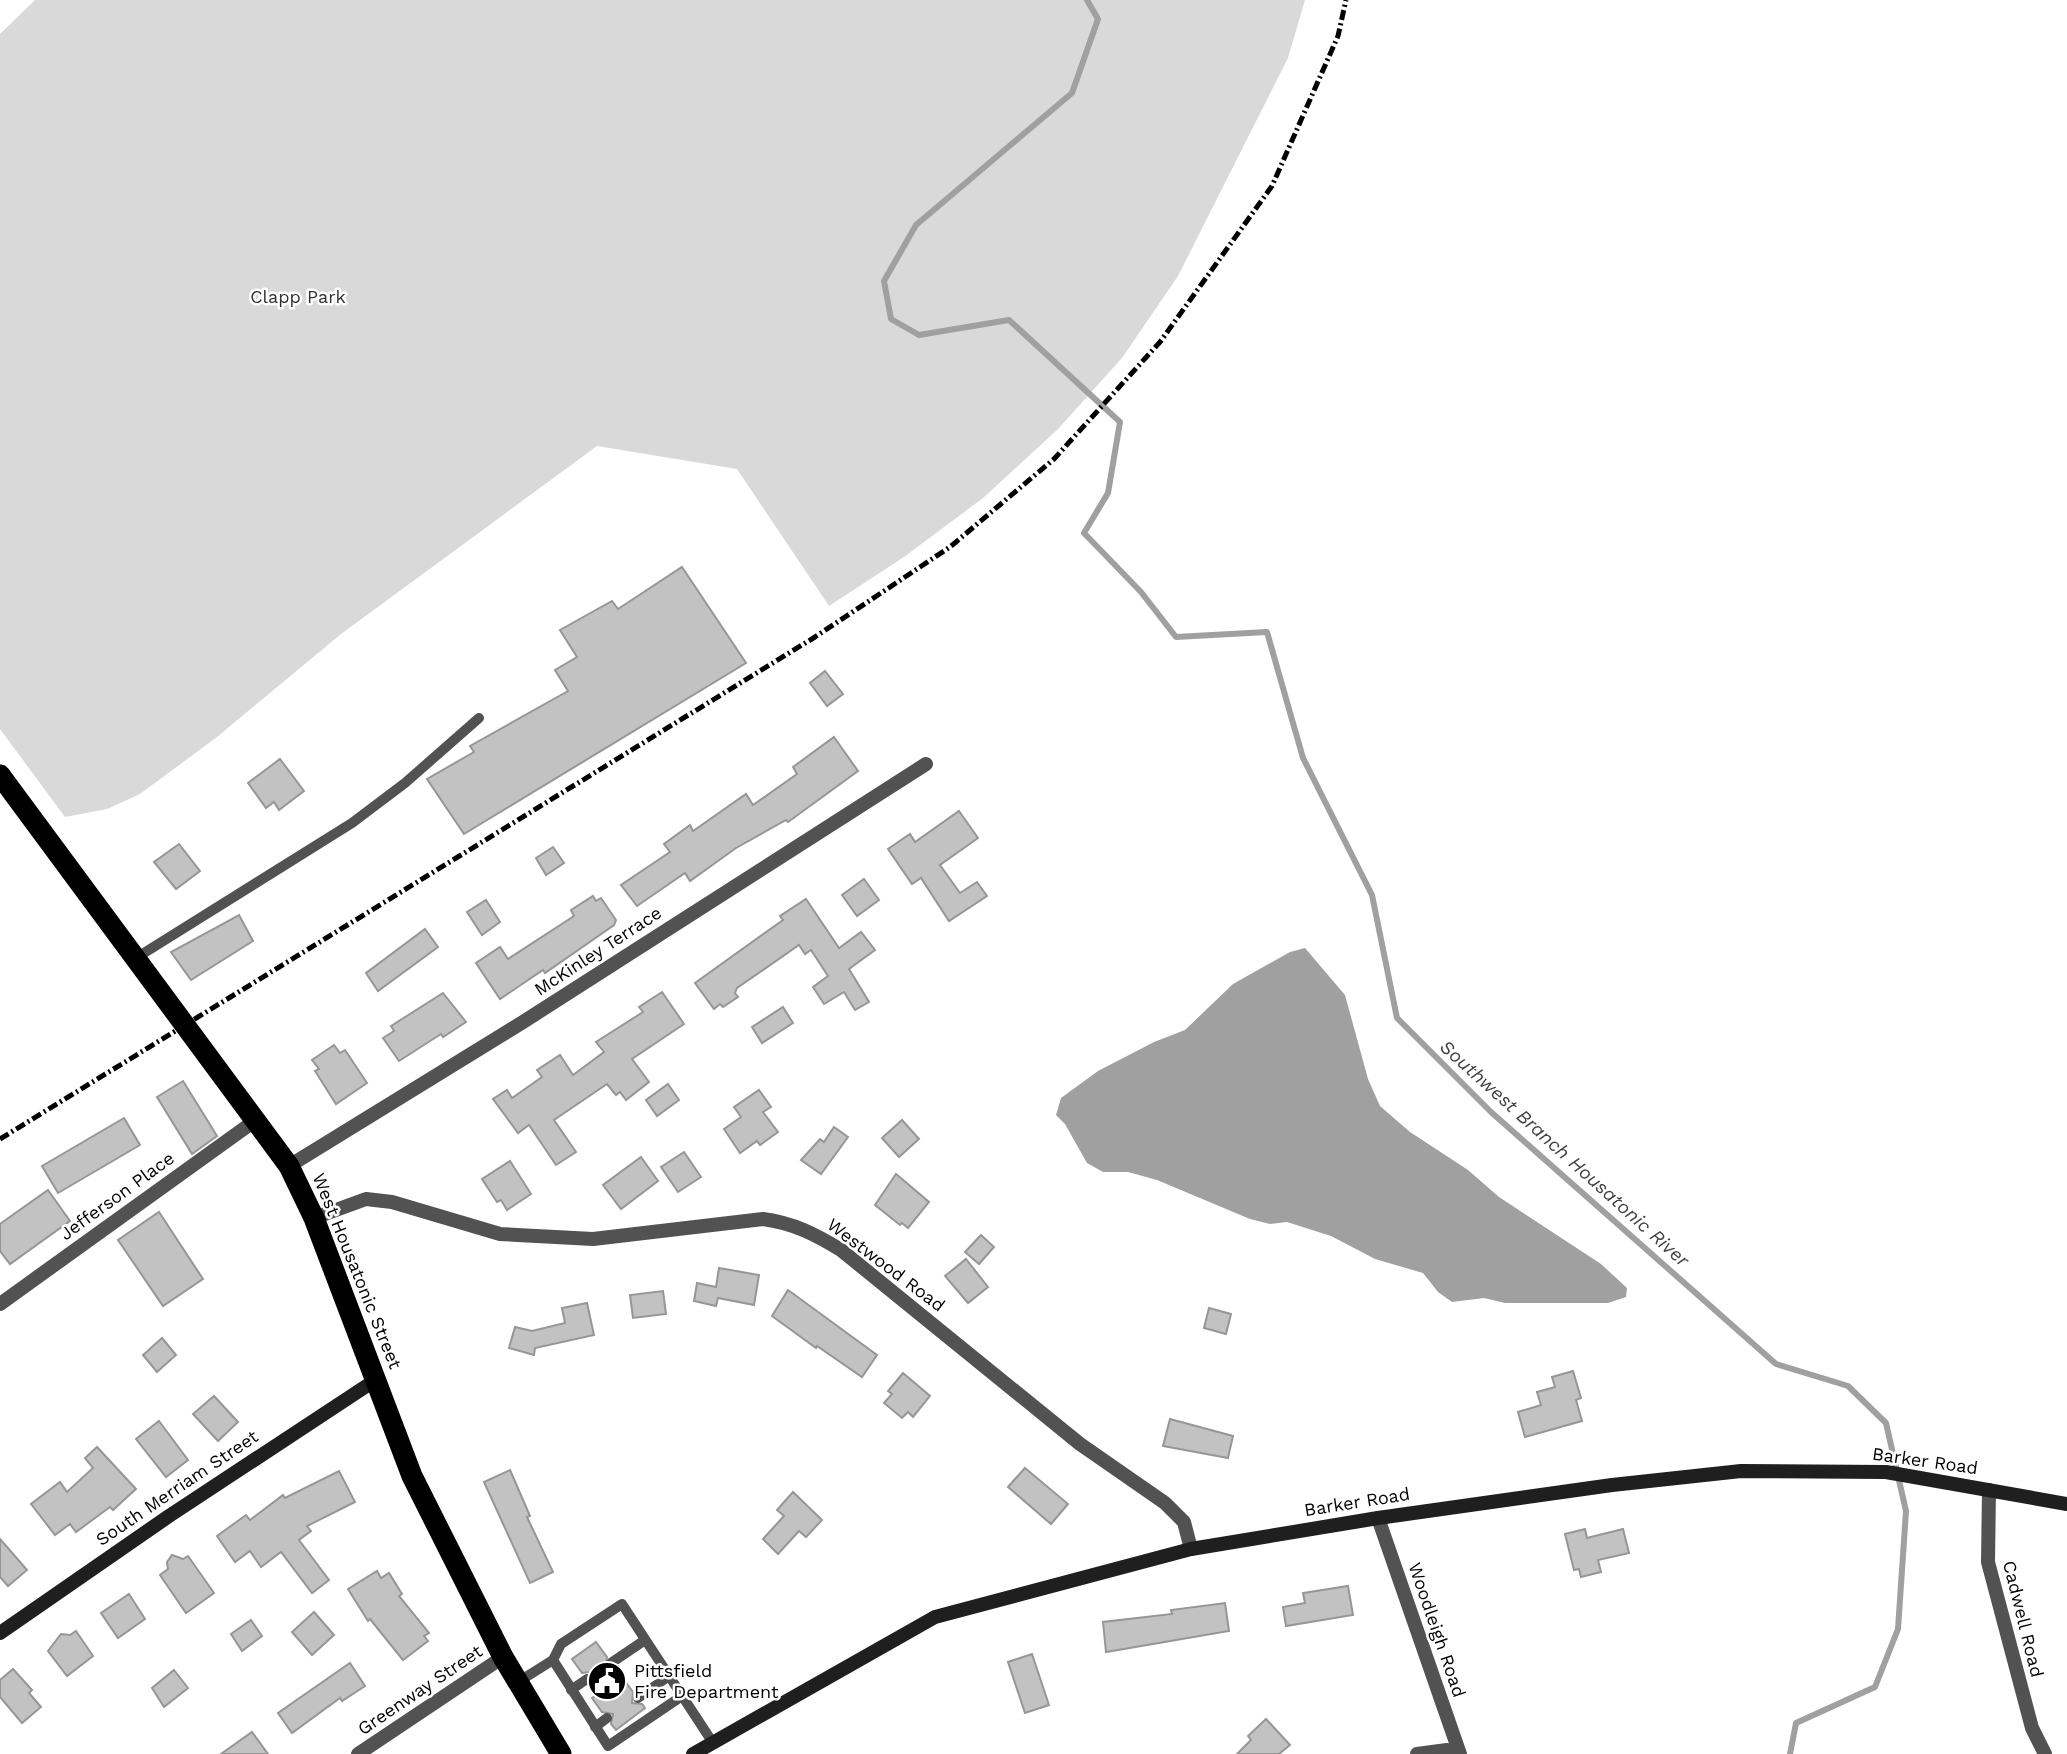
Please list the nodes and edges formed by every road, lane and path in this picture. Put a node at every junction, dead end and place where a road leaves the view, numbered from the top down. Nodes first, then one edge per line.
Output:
1 (479, 718) dead end
2 (926, 764) dead end
3 (0, 775) edge
4 (136, 958) junction
5 (256, 1121) junction
6 (289, 1166) junction
7 (314, 1217) junction
8 (0, 1304) edge
9 (377, 1379) junction
10 (1989, 1490) junction
11 (2067, 1504) edge
12 (1378, 1518) junction
13 (1191, 1549) junction
14 (0, 1633) edge
15 (645, 1640) junction
16 (503, 1657) junction
17 (552, 1660) junction
18 (611, 1663) dead end
19 (669, 1676) junction
20 (587, 1679) dead end
21 (518, 1682) junction
22 (571, 1690) junction
23 (682, 1696) junction
24 (638, 1698) dead end
25 (607, 1718) dead end
26 (595, 1727) junction
27 (713, 1743) junction
28 (358, 1754) edge
29 (561, 1754) edge
30 (693, 1754) edge
31 (1416, 1754) edge
32 (1458, 1754) edge
33 (2045, 1754) edge

1 - 4 lane
2 - 6 street, McKinley Terrace
3 - 4 highway, West Housatonic Street
4 - 5 highway, West Housatonic Street
5 - 6 highway, West Housatonic Street
5 - 8 street, Jefferson Place
6 - 7 highway, West Housatonic Street
7 - 9 highway, West Housatonic Street
7 - 13 street, Westwood Road
9 - 14 street, South Merriam Street
9 - 16 highway, West Housatonic Street
10 - 11 street, Barker Road
10 - 12 street, Barker Road
10 - 33 street, Cadwell Road
12 - 13 street, Barker Road
12 - 32 street, Woodleigh Road
13 - 27 street, Barker Road
15 - 17 lane
15 - 18 lane
15 - 19 lane
16 - 21 highway, West Housatonic Street
16 - 28 street, Greenway Street
17 - 21 lane
17 - 22 lane
19 - 23 lane
19 - 24 lane
20 - 22 lane
21 - 29 highway, West Housatonic Street
22 - 26 lane
23 - 26 lane
23 - 27 lane
25 - 26 lane
27 - 30 street, Barker Road
31 - 32 street

